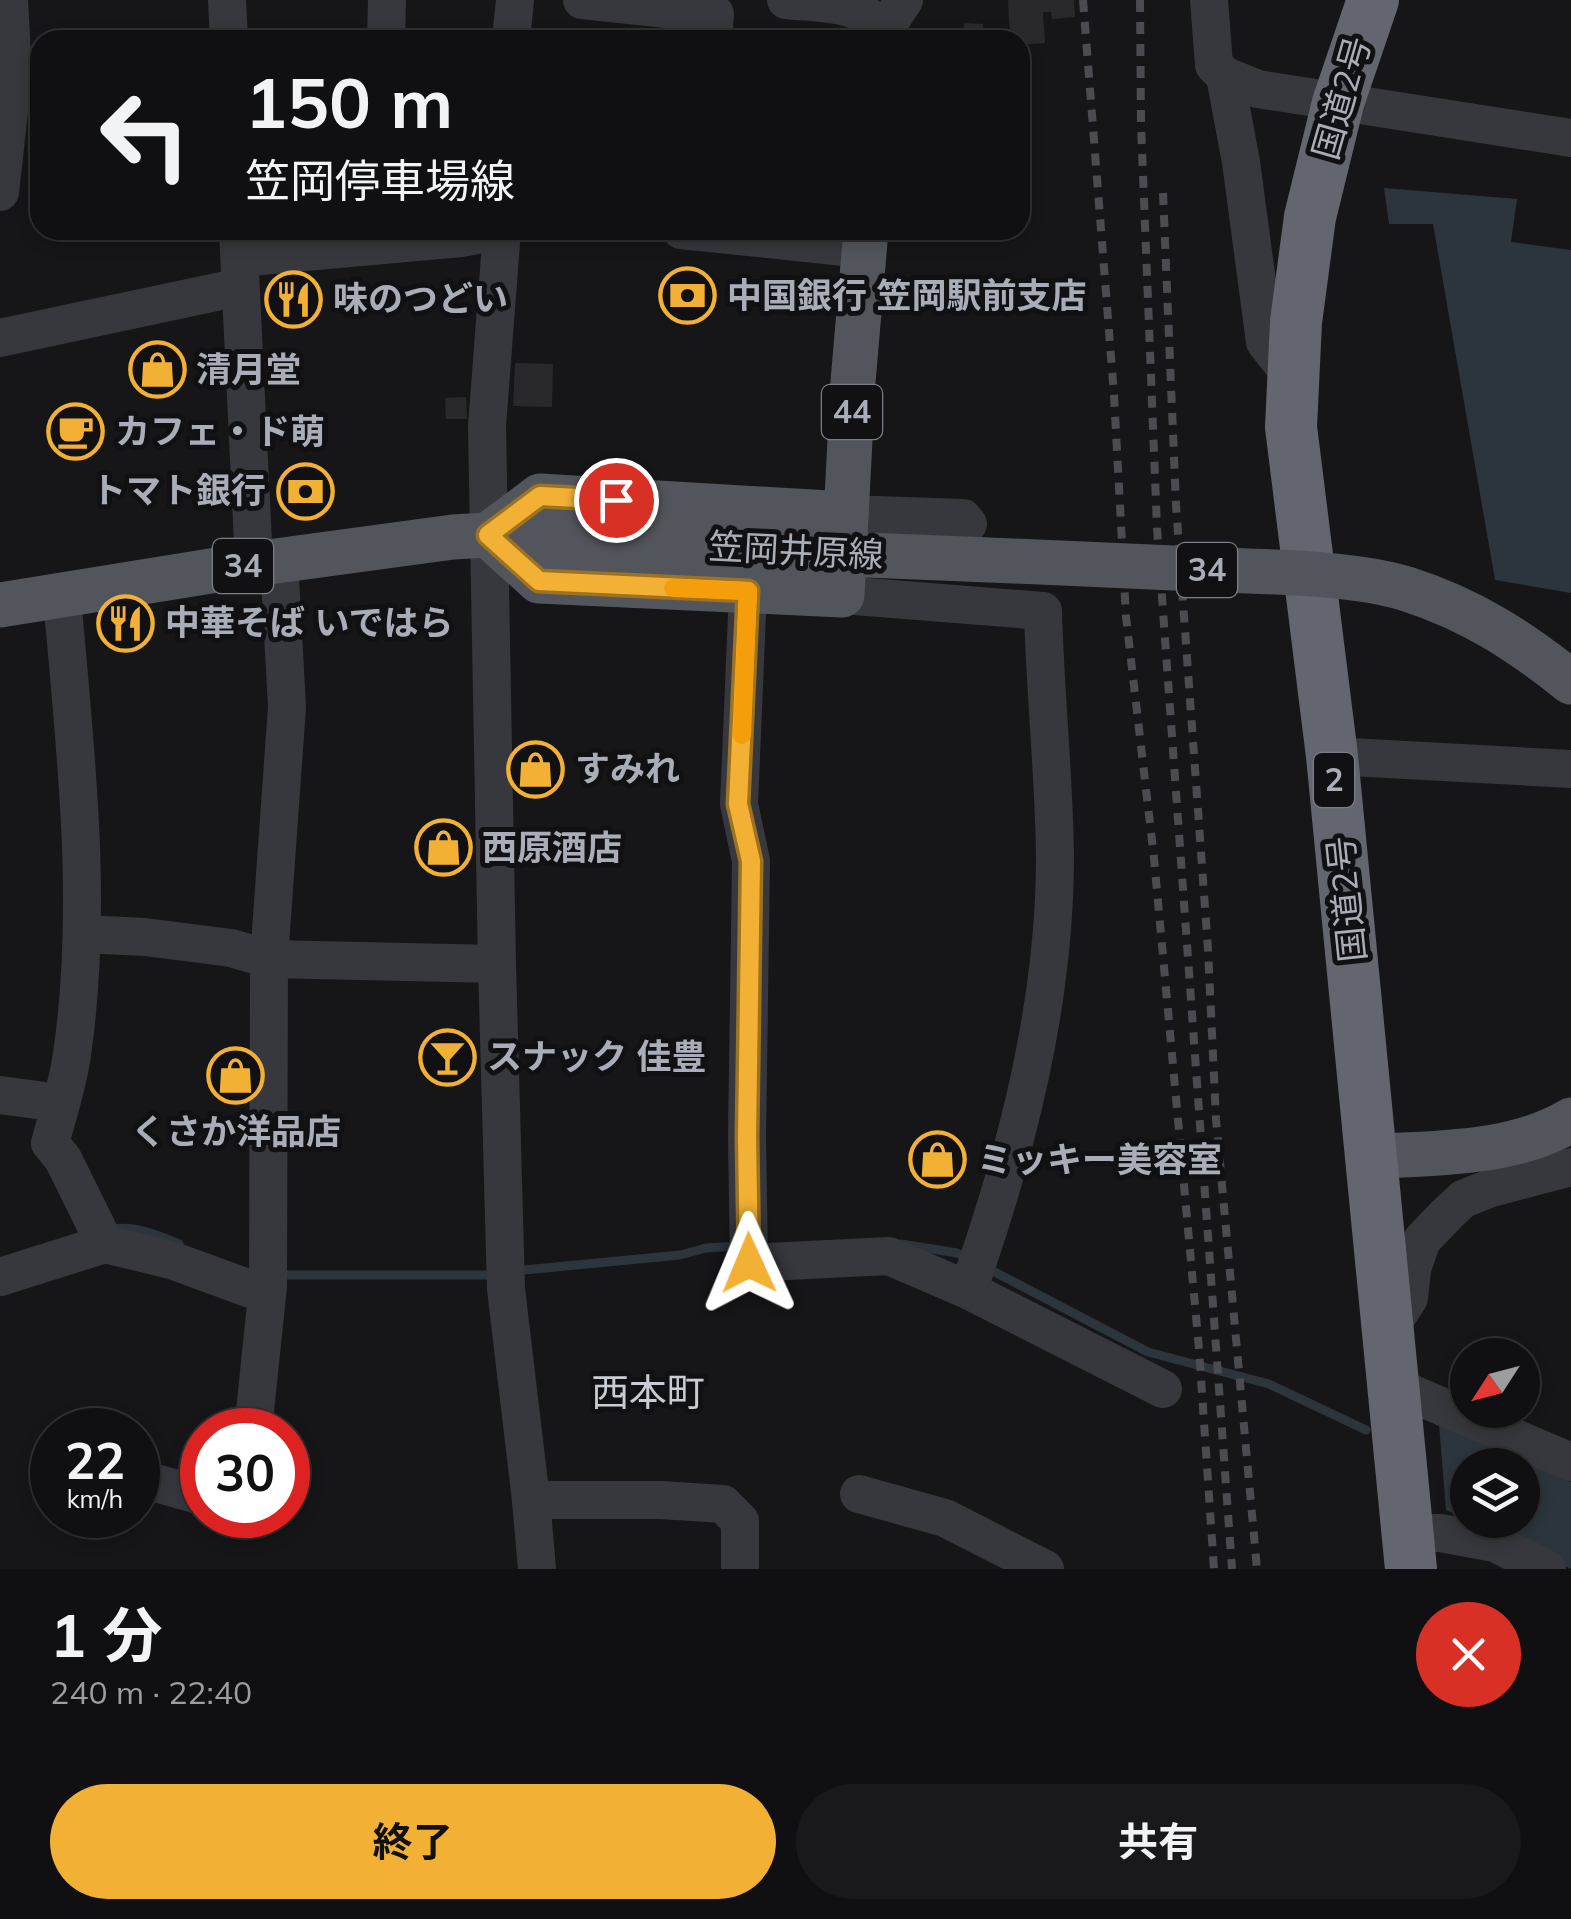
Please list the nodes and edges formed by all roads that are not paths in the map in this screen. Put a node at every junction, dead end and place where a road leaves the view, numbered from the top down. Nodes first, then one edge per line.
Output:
1 (9, 0) edge
2 (227, 0) edge
3 (387, 0) edge
4 (515, 0) edge
5 (582, 0) edge
6 (786, 0) edge
7 (904, 0) edge
8 (1210, 0) edge
9 (1373, 0) edge
10 (720, 18) edge
11 (228, 30) edge
12 (386, 30) edge
13 (512, 30) edge
14 (880, 30) edge
15 (887, 30) edge
16 (1224, 76) junction
17 (1338, 103) junction
18 (1571, 138) edge
19 (0, 192) edge
20 (357, 240) edge
21 (503, 240) edge
22 (864, 240) edge
23 (239, 258) edge
24 (2, 327) edge
25 (1294, 379) junction
26 (846, 514) junction
27 (968, 524) dead end
28 (488, 535) junction
29 (267, 562) junction
30 (748, 591) junction
31 (842, 595) junction
32 (62, 597) junction
33 (0, 605) edge
34 (1571, 682) edge
35 (1332, 756) junction
36 (1571, 770) edge
37 (82, 934) junction
38 (269, 959) junction
39 (496, 964) junction
40 (0, 1095) edge
41 (60, 1103) junction
42 (1571, 1120) edge
43 (1373, 1157) junction
44 (1571, 1167) edge
45 (100, 1236) junction
46 (0, 1276) edge
47 (268, 1280) junction
48 (969, 1288) junction
49 (1386, 1333) junction
50 (1394, 1386) junction
51 (1163, 1389) dead end
52 (255, 1408) edge
53 (1571, 1462) edge
54 (858, 1494) dead end
55 (531, 1500) junction
56 (1409, 1551) edge
57 (537, 1569) edge
58 (740, 1569) edge
59 (1045, 1569) edge
60 (1546, 1569) edge

1 - 19 street
2 - 11 street
3 - 12 street
4 - 13 street
5 - 10 street
6 - 14 street
7 - 15 street
8 - 16 street
9 - 17 highway, 国道2号 / 2
16 - 17 street
16 - 25 street
17 - 18 street
17 - 25 highway, 国道2号 / 2
20 - 23 street
21 - 28 street
22 - 26 main road, 44
23 - 24 street
23 - 29 street
25 - 35 highway, 国道2号 / 2
26 - 27 street
26 - 28 main road
26 - 31 main road, 44
28 - 29 main road, 笠岡井原線 / 34
28 - 30 main road
28 - 34 main road, 笠岡井原線 / 34, bridge
28 - 39 street
29 - 32 main road, 笠岡井原線 / 34
29 - 38 street
30 - 31 main road
30 - 48 street
31 - 48 street
32 - 33 main road, 笠岡井原線 / 34
32 - 37 street
35 - 36 street
35 - 43 highway, 国道2号 / 2
37 - 38 street
37 - 41 street
38 - 39 street
38 - 47 street
39 - 55 street
40 - 41 street
41 - 45 street
42 - 43 main road
43 - 49 highway, 国道2号 / 2
44 - 49 street
45 - 46 street
45 - 47 street
47 - 52 street
48 - 51 street
49 - 50 highway, 国道2号 / 2
50 - 53 street
50 - 56 highway, 国道2号 / 2
54 - 59 street
55 - 57 street
55 - 58 street
56 - 60 street

